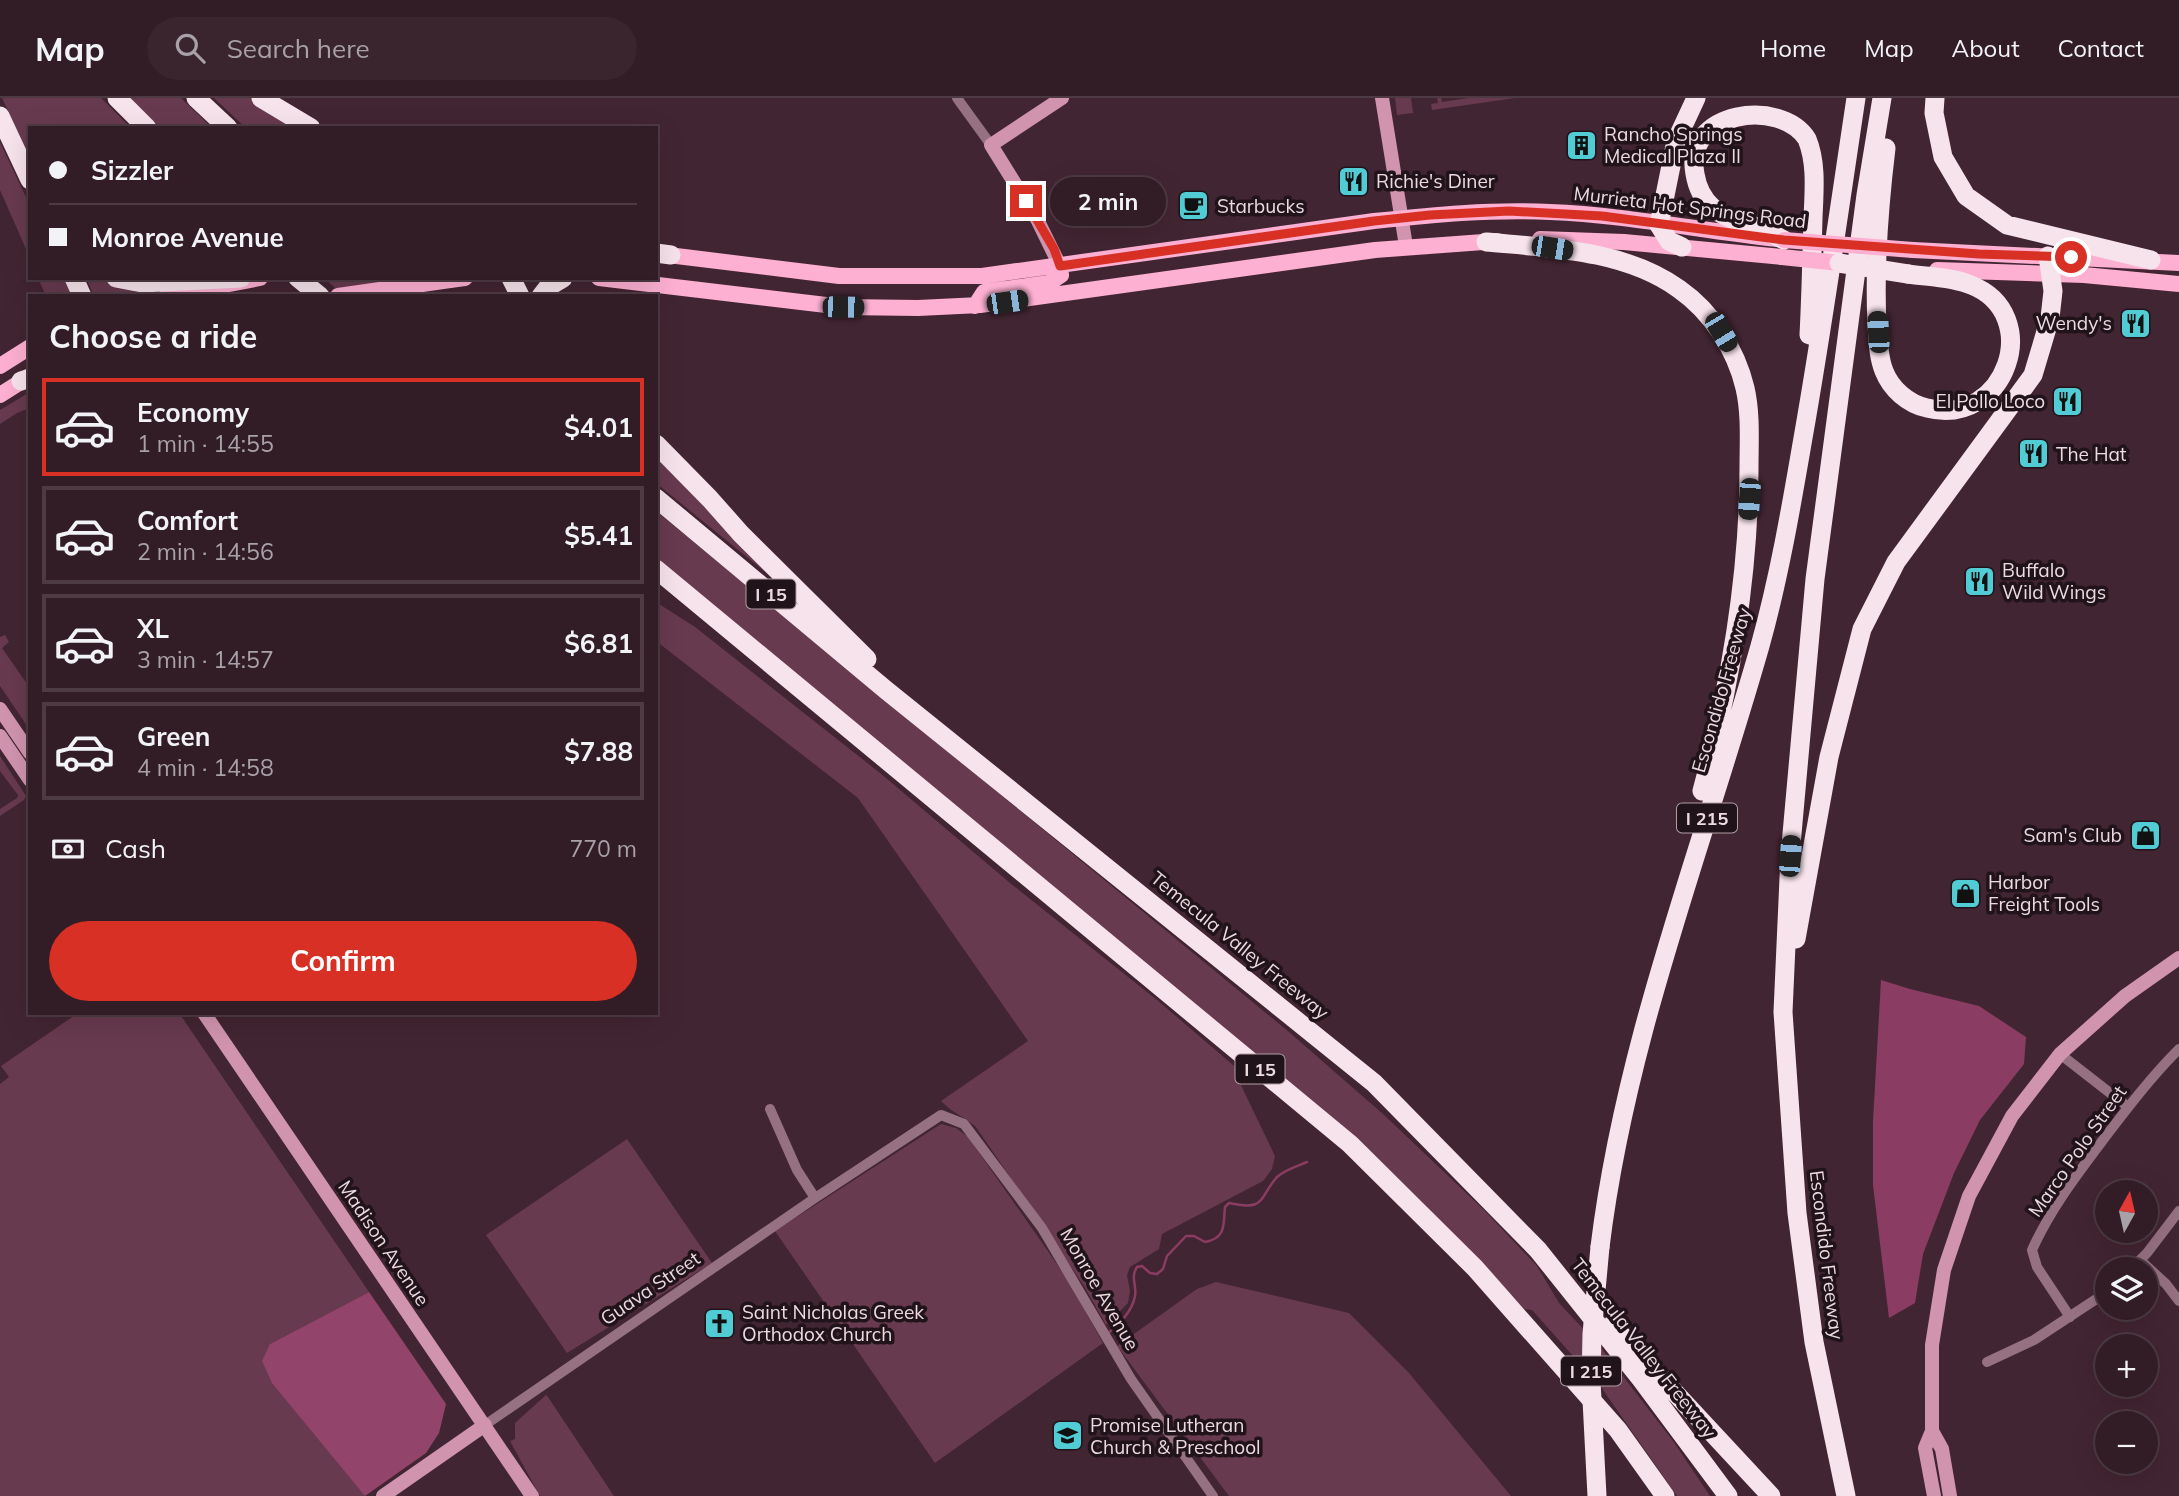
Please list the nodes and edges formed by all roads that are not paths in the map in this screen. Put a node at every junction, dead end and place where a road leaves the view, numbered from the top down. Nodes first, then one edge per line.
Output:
1 (117, 98) edge
2 (196, 98) edge
3 (261, 98) edge
4 (957, 98) edge
5 (1062, 98) edge
6 (1382, 98) edge
7 (1696, 98) edge
8 (1856, 98) edge
9 (1883, 98) edge
10 (1935, 98) edge
11 (0, 116) edge
12 (145, 126) edge
13 (226, 126) edge
14 (308, 126) edge
15 (991, 145) junction
16 (28, 176) edge
17 (1401, 218) junction
18 (1659, 225) junction
19 (1486, 242) junction
20 (1406, 246) junction
21 (1682, 247) junction
22 (1783, 249) junction
23 (661, 254) edge
24 (2151, 260) junction
25 (1839, 263) joint
26 (2179, 263) edge
27 (2050, 265) junction
28 (1060, 266) junction
29 (1909, 271) junction
30 (126, 280) edge
31 (201, 280) edge
32 (250, 280) edge
33 (300, 280) edge
34 (315, 280) edge
35 (397, 280) edge
36 (451, 280) edge
37 (560, 280) edge
38 (616, 280) edge
39 (2179, 284) edge
40 (176, 294) edge
41 (318, 294) edge
42 (333, 294) edge
43 (349, 294) edge
44 (413, 294) edge
45 (543, 294) edge
46 (975, 306) junction
47 (28, 348) edge
48 (0, 366) edge
49 (27, 379) edge
50 (1812, 388) junction
51 (0, 395) edge
52 (658, 446) edge
53 (658, 500) edge
54 (658, 571) edge
55 (658, 583) edge
56 (886, 690) junction
57 (807, 691) junction
58 (0, 709) edge
59 (0, 736) edge
60 (28, 750) edge
61 (28, 777) edge
62 (2179, 958) edge
63 (1663, 962) junction
64 (1783, 1012) junction
65 (205, 1015) edge
66 (2179, 1049) edge
67 (2060, 1054) junction
68 (2128, 1107) junction
69 (770, 1109) dead end
70 (942, 1115) joint
71 (815, 1198) junction
72 (2179, 1211) edge
73 (1538, 1250) junction
74 (2142, 1257) edge
75 (2158, 1277) edge
76 (2095, 1300) edge
77 (2179, 1301) edge
78 (2070, 1317) junction
79 (1987, 1362) dead end
80 (485, 1425) junction
81 (1932, 1431) junction
82 (1929, 1472) junction
83 (383, 1496) edge
84 (532, 1496) edge
85 (1213, 1496) edge
86 (1597, 1496) edge
87 (1665, 1496) edge
88 (1728, 1496) edge
89 (1771, 1496) edge
90 (1846, 1496) edge
91 (1934, 1496) edge
92 (1941, 1496) edge
93 (1950, 1496) edge

1 - 12 highway
2 - 13 highway
3 - 14 highway
4 - 15 street
5 - 15 street
6 - 17 street
7 - 18 highway
8 - 50 highway, Escondido Freeway / I 215
9 - 29 highway
9 - 64 highway, Escondido Freeway
10 - 24 highway
11 - 16 highway
15 - 28 street
17 - 18 main road, Murrieta Hot Springs Road
17 - 20 street
17 - 28 main road, Murrieta Hot Springs Road
18 - 21 highway
18 - 22 main road, Murrieta Hot Springs Road
19 - 20 main road, Murrieta Hot Springs Road
19 - 21 main road, Murrieta Hot Springs Road
19 - 63 highway
20 - 46 main road, Murrieta Hot Springs Road
21 - 22 main road, Murrieta Hot Springs Road
22 - 25 main road, Murrieta Hot Springs Road, bridge
22 - 27 main road, Murrieta Hot Springs Road, bridge
22 - 50 highway
23 - 28 main road, Murrieta Hot Springs Road
24 - 26 main road, Murrieta Hot Springs Road
24 - 27 main road, Murrieta Hot Springs Road
25 - 29 highway, bridge
27 - 29 main road, Murrieta Hot Springs Road
27 - 39 main road, Murrieta Hot Springs Road
27 - 64 highway
28 - 46 main road
30 - 31 highway
32 - 40 main road
33 - 41 highway
34 - 42 highway
35 - 44 highway
36 - 43 main road, bridge
37 - 45 highway
38 - 46 main road, Murrieta Hot Springs Road
47 - 48 main road
49 - 51 main road
50 - 63 highway, Escondido Freeway / I 215
52 - 56 highway
53 - 56 highway, Temecula Valley Freeway / I 15
54 - 57 highway, I 15
55 - 57 highway
56 - 73 highway, Temecula Valley Freeway / I 15
57 - 87 highway, I 15
58 - 60 street
59 - 61 street
62 - 67 street
63 - 86 highway, Escondido Freeway / I 215, bridge
64 - 90 highway, Escondido Freeway
65 - 80 street, Madison Avenue
66 - 68 street, Marco Polo Street
67 - 68 street
67 - 81 street
68 - 78 street, Marco Polo Street
69 - 71 street
70 - 71 street, Guava Street
70 - 85 street, Monroe Avenue
71 - 80 street, Guava Street
72 - 74 street
73 - 88 highway, Temecula Valley Freeway / I 15
73 - 89 highway
75 - 77 street
76 - 78 street
78 - 79 street
80 - 83 street, Guava Street
80 - 84 street, Madison Avenue
81 - 82 street
81 - 93 street
82 - 91 street
82 - 92 street

